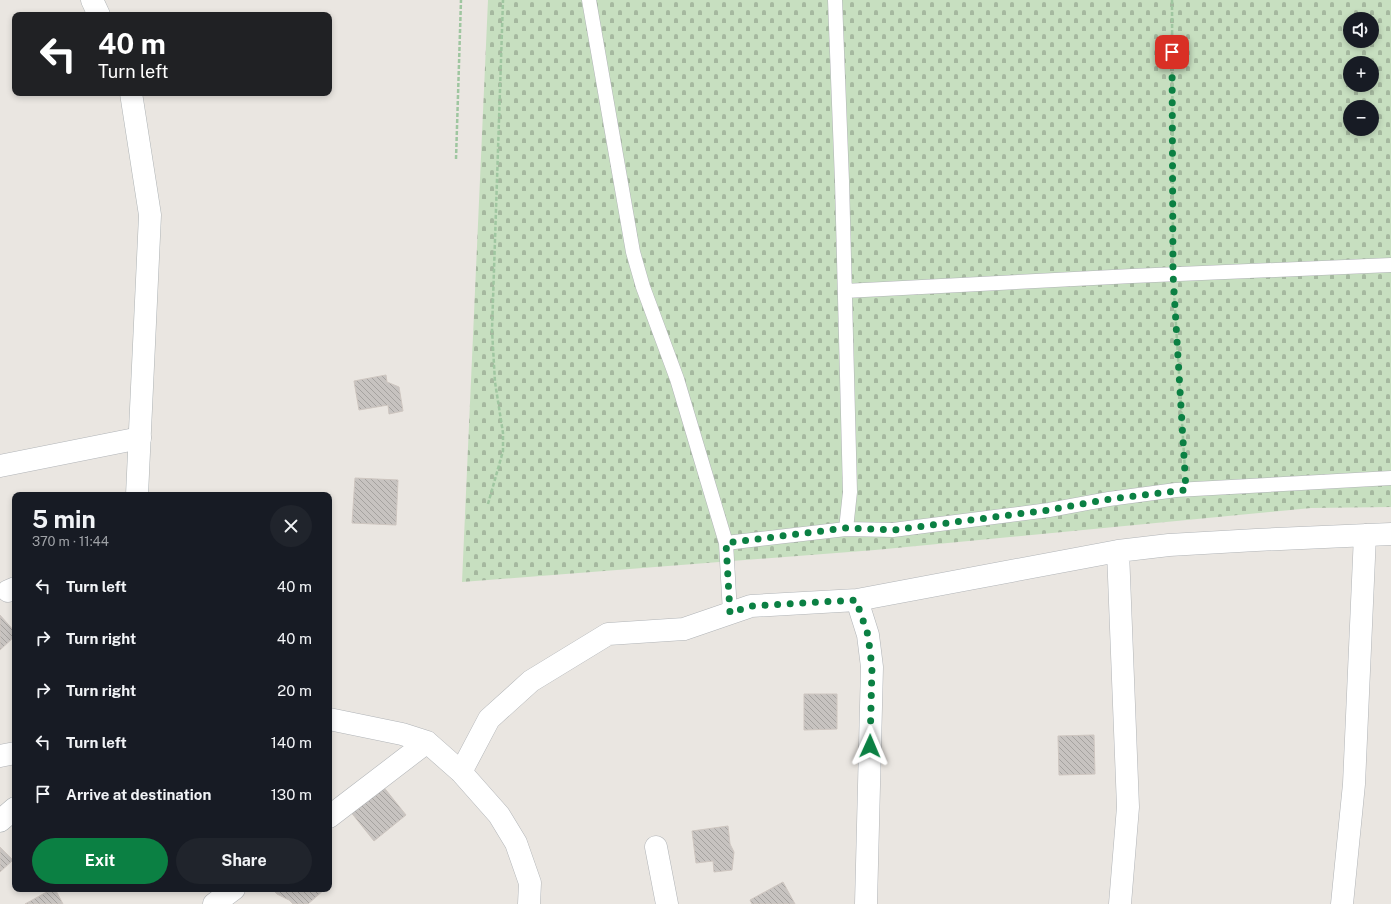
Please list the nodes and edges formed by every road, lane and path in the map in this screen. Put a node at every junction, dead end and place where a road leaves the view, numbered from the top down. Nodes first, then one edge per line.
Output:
1 (92, 0) edge
2 (461, 0) edge
3 (503, 0) edge
4 (590, 0) edge
5 (835, 0) edge
6 (1172, 0) edge
7 (98, 12) edge
8 (131, 96) edge
9 (456, 159) dead end
10 (1391, 265) edge
11 (1173, 274) junction
12 (845, 291) junction
13 (140, 438) junction
14 (0, 466) edge
15 (1391, 478) edge
16 (1186, 490) junction
17 (137, 492) edge
18 (488, 504) dead end
19 (846, 528) junction
20 (1391, 534) edge
21 (1365, 535) junction
22 (726, 543) junction
23 (1118, 551) junction
24 (856, 600) junction
25 (730, 613) junction
26 (332, 720) edge
27 (427, 742) junction
28 (12, 754) edge
29 (0, 756) edge
30 (461, 772) junction
31 (12, 811) edge
32 (332, 815) edge
33 (0, 821) edge
34 (656, 847) dead end
35 (230, 892) edge
36 (214, 904) edge
37 (529, 904) edge
38 (667, 904) edge
39 (866, 904) edge
40 (1120, 904) edge
41 (1342, 904) edge

1 - 7 street
2 - 9 path
3 - 18 path
4 - 22 lane
5 - 12 lane
6 - 11 path
8 - 13 street
10 - 11 lane
11 - 12 lane
11 - 16 path
12 - 19 lane
13 - 14 street
13 - 17 street
15 - 16 lane
16 - 19 lane
19 - 22 lane
20 - 21 street
21 - 23 street
21 - 41 street
22 - 25 lane
23 - 24 street
23 - 40 street
24 - 25 street
24 - 39 street
25 - 30 street
26 - 27 street
27 - 30 street
27 - 32 street
28 - 29 street
30 - 37 street
31 - 33 street
34 - 38 street
35 - 36 street

